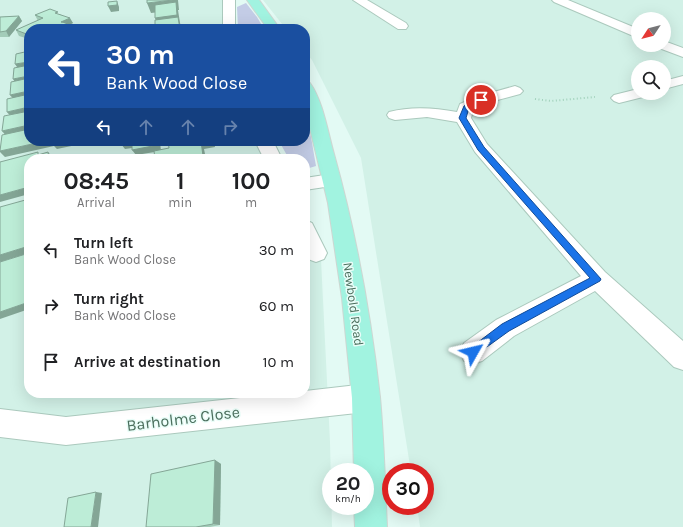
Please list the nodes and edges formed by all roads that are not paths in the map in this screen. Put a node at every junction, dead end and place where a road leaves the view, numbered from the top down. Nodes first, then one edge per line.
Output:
1 (229, 0) edge
2 (253, 0) edge
3 (359, 0) edge
4 (558, 0) edge
5 (229, 24) edge
6 (270, 24) edge
7 (402, 26) dead end
8 (631, 31) edge
9 (671, 48) edge
10 (682, 52) edge
11 (683, 80) edge
12 (671, 83) edge
13 (515, 91) dead end
14 (631, 95) edge
15 (619, 98) road end
16 (310, 100) edge
17 (395, 115) dead end
18 (463, 118) junction
19 (332, 180) junction
20 (310, 183) edge
21 (310, 239) edge
22 (316, 253) dead end
23 (597, 279) junction
24 (473, 352) dead end
25 (683, 358) edge
26 (366, 398) junction
27 (0, 423) edge
28 (371, 527) edge

1 - 5 street
2 - 6 main road
3 - 7 street
4 - 8 street
9 - 10 street
11 - 12 street
13 - 18 street
14 - 15 street
16 - 19 main road, Newbold Road
17 - 18 street
18 - 23 street
19 - 20 street
19 - 26 main road, Newbold Road
21 - 22 street
23 - 24 street
23 - 25 street
26 - 27 street, Barholme Close
26 - 28 main road, Newbold Road

